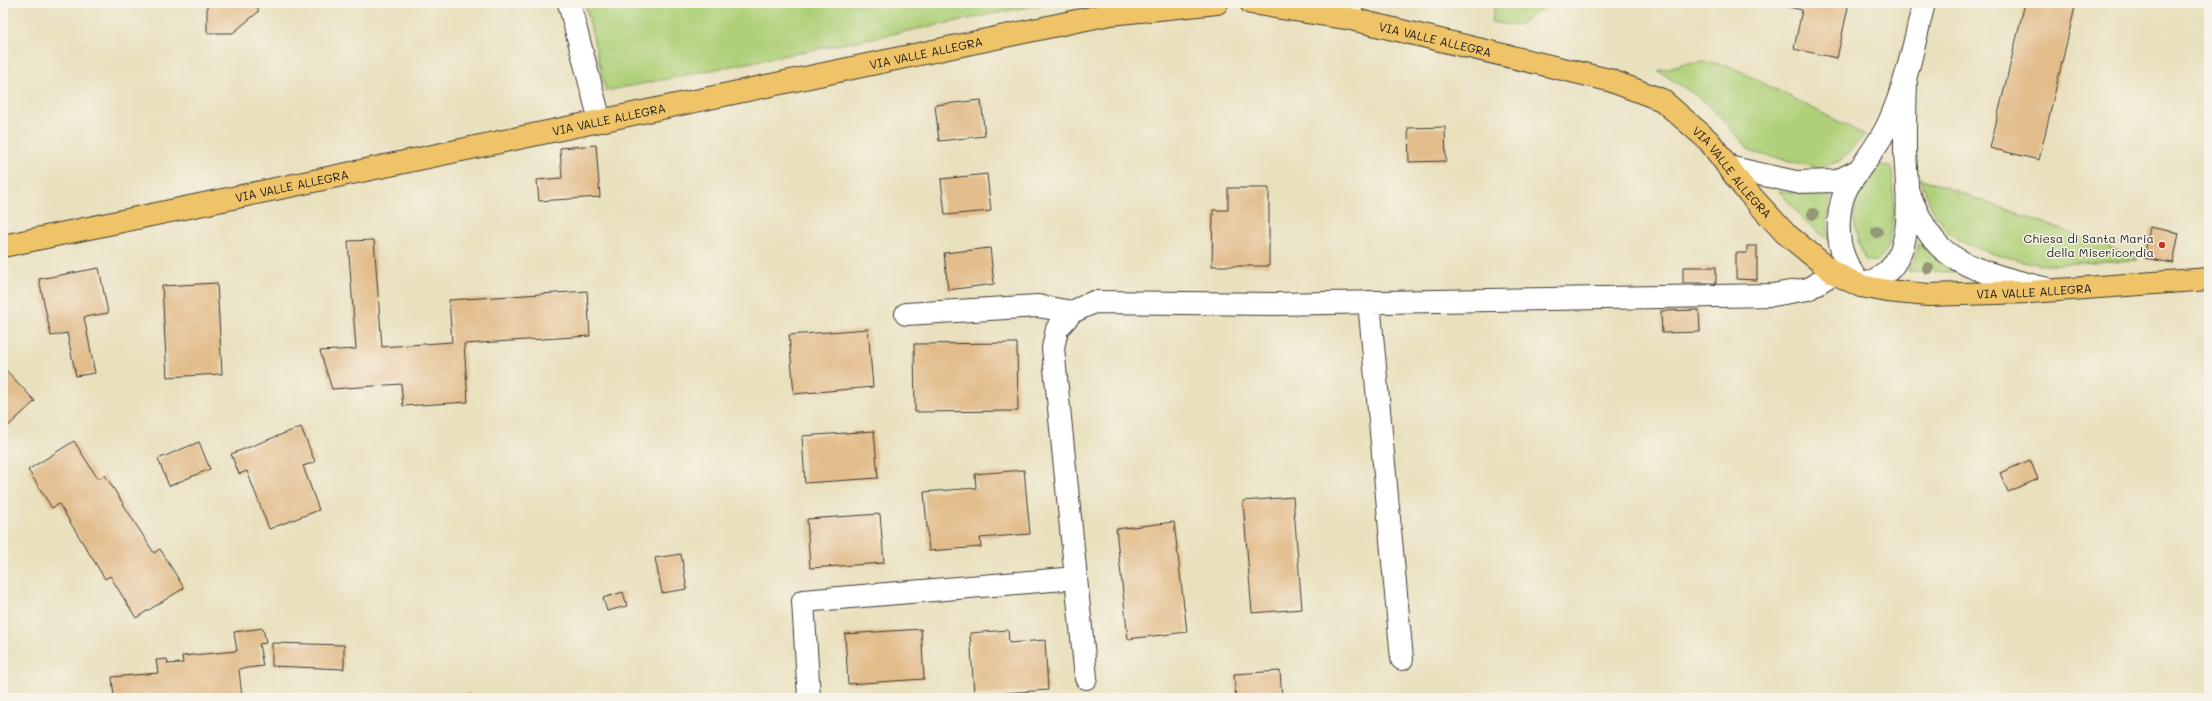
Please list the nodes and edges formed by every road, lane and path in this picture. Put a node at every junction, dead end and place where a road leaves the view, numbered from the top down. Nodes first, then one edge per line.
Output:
1 (569, 3) edge
2 (1217, 3) edge
3 (1251, 3) edge
4 (1924, 3) edge
5 (1308, 7) edge
6 (1351, 11) edge
7 (1906, 83) junction
8 (600, 121) junction
9 (1728, 167) junction
10 (1859, 170) junction
11 (1907, 190) junction
12 (3, 246) edge
13 (1834, 273) junction
14 (2209, 279) edge
15 (1861, 286) junction
16 (2052, 291) junction
17 (1369, 302) junction
18 (1072, 312) junction
19 (906, 314) dead end
20 (1076, 578) junction
21 (1402, 659) dead end
22 (1086, 678) dead end
23 (809, 698) edge

1 - 8 street
2 - 8 main road, VIA VALLE ALLEGRA
3 - 5 main road, VIA VALLE ALLEGRA
4 - 7 street
5 - 6 main road, VIA VALLE ALLEGRA
6 - 9 main road, VIA VALLE ALLEGRA
7 - 10 street
7 - 11 street
8 - 12 main road, VIA VALLE ALLEGRA
9 - 10 street
9 - 13 main road, VIA VALLE ALLEGRA
10 - 15 street
11 - 15 street
11 - 16 street
13 - 15 main road, VIA VALLE ALLEGRA
13 - 17 street
14 - 16 main road, VIA VALLE ALLEGRA
15 - 16 main road, VIA VALLE ALLEGRA
17 - 18 street
17 - 21 street
18 - 19 street
18 - 20 street
20 - 22 street
20 - 23 street

